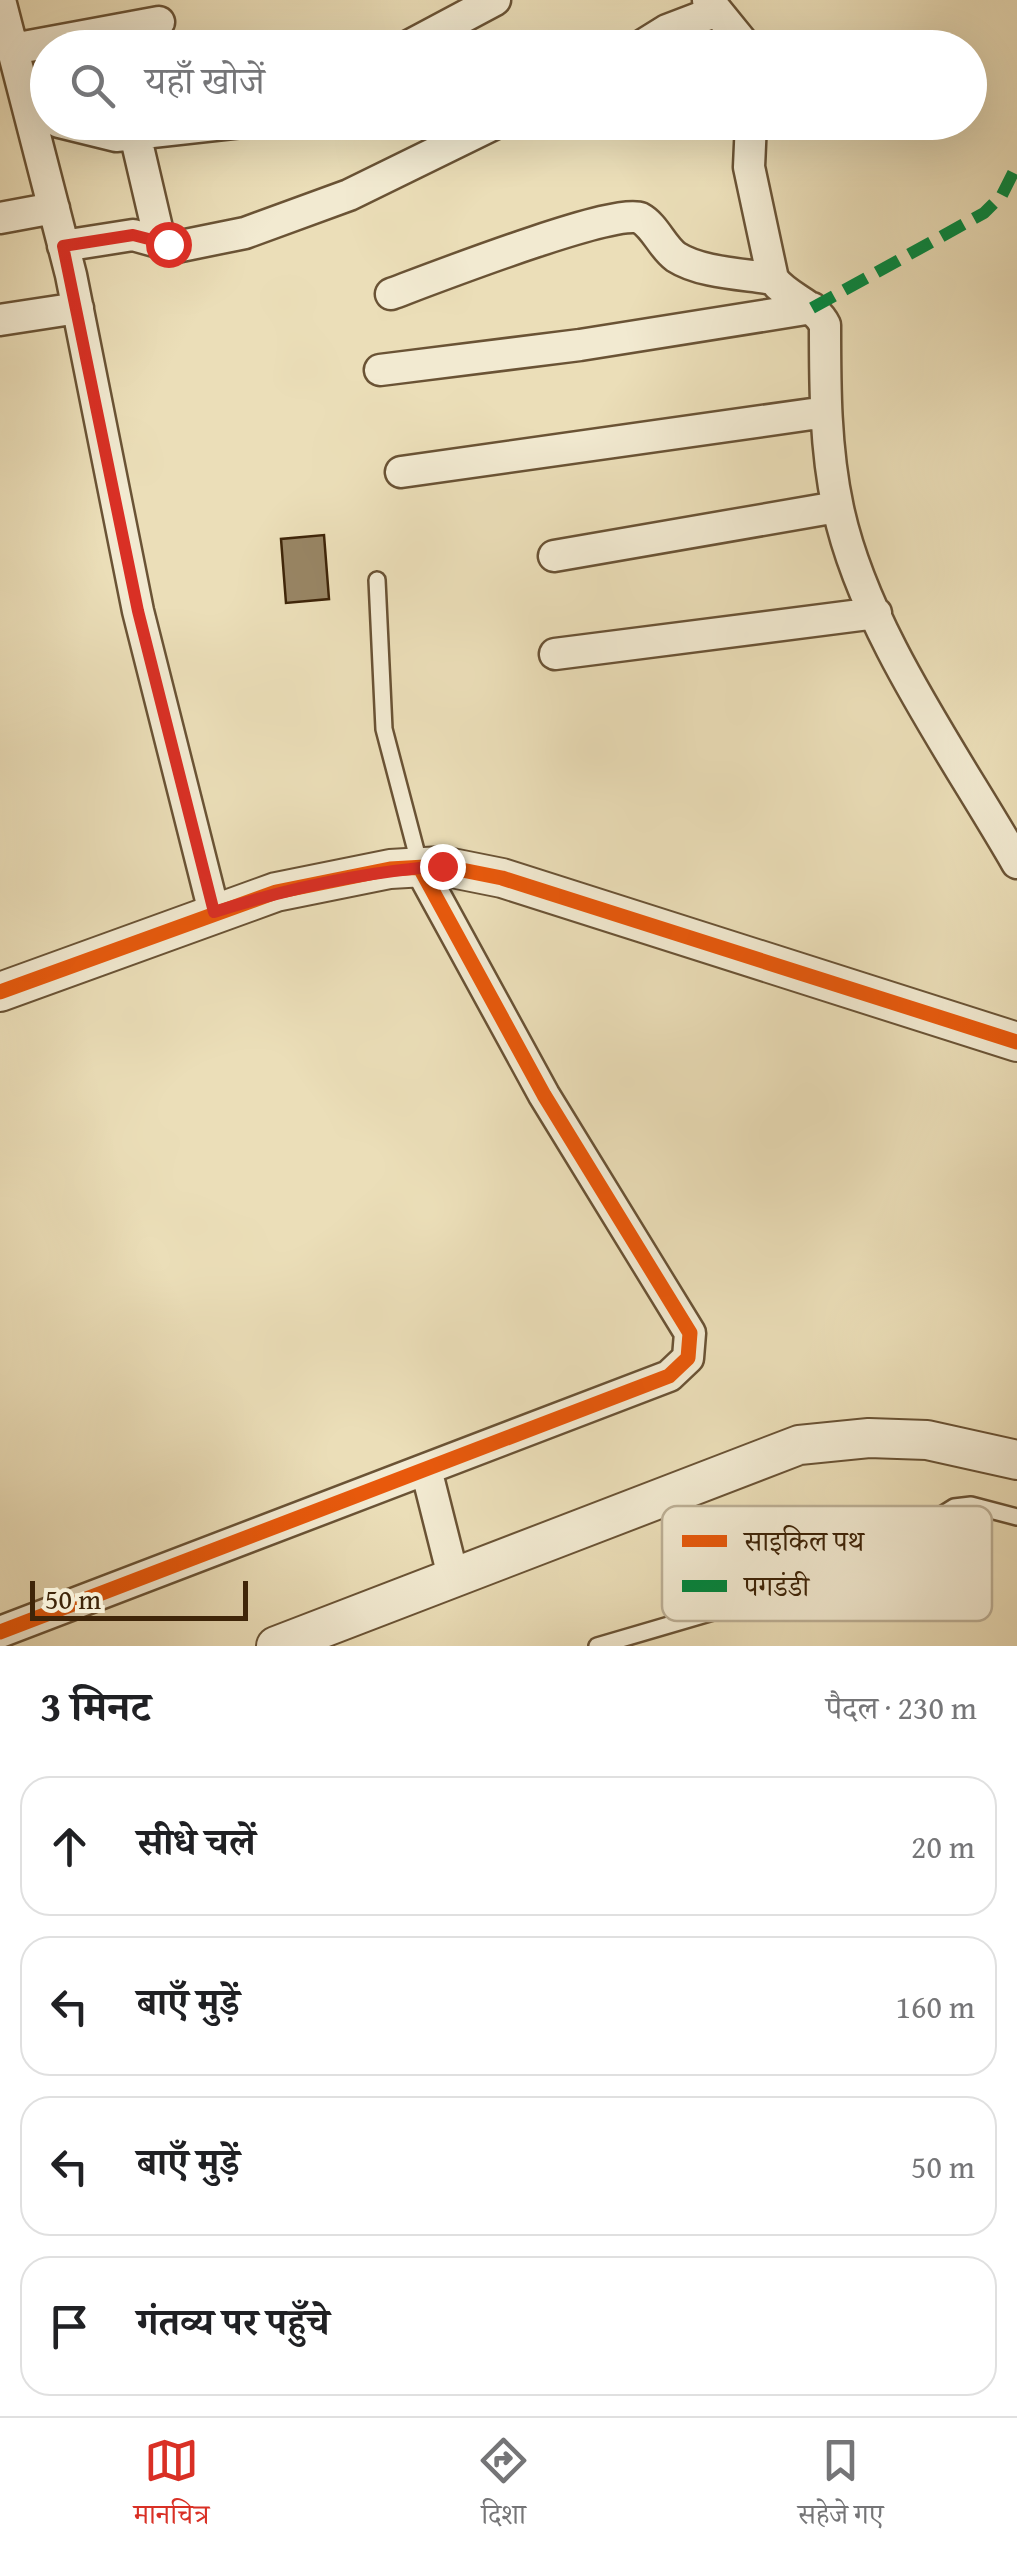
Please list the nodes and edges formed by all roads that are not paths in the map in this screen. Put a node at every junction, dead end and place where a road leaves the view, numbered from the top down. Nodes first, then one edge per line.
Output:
1 (495, 0) edge
2 (712, 5) edge
3 (1, 8) edge
4 (159, 22) dead end
5 (115, 30) edge
6 (439, 30) edge
7 (669, 30) edge
8 (732, 30) edge
9 (30, 46) edge
10 (12, 49) junction
11 (25, 116) edge
12 (33, 140) edge
13 (136, 140) edge
14 (461, 140) edge
15 (750, 140) edge
16 (54, 208) junction
17 (0, 218) edge
18 (160, 241) junction
19 (63, 246) junction
20 (773, 279) junction
21 (391, 294) dead end
22 (78, 308) junction
23 (812, 308) junction
24 (0, 320) edge
25 (380, 370) dead end
26 (826, 412) junction
27 (402, 472) dead end
28 (837, 507) junction
29 (554, 556) dead end
30 (377, 580) dead end
31 (876, 613) junction
32 (556, 654) dead end
33 (1017, 863) edge
34 (420, 868) junction
35 (214, 912) junction
36 (0, 992) edge
37 (1017, 1042) edge
38 (1017, 1460) edge
39 (426, 1469) junction
40 (992, 1510) edge
41 (1017, 1517) edge
42 (453, 1576) junction
43 (690, 1621) edge
44 (1, 1630) edge
45 (632, 1641) edge
46 (276, 1646) edge
47 (597, 1646) edge

1 - 6 street
2 - 7 street
2 - 8 street
3 - 10 street
4 - 5 street
9 - 10 street
10 - 11 street
12 - 16 street
13 - 18 street
14 - 18 street
15 - 20 street
16 - 17 street
16 - 19 street
18 - 19 street
19 - 22 street
20 - 21 street
20 - 23 street
22 - 24 street
22 - 35 street
23 - 25 street
23 - 26 street
26 - 27 street
26 - 28 street
28 - 29 street
28 - 31 street
30 - 34 lane
31 - 32 street
31 - 33 street
34 - 35 street
34 - 37 street
34 - 39 street
35 - 36 street
38 - 42 street
39 - 42 street
39 - 44 street
40 - 41 lane
42 - 46 street
43 - 45 lane
45 - 47 lane

